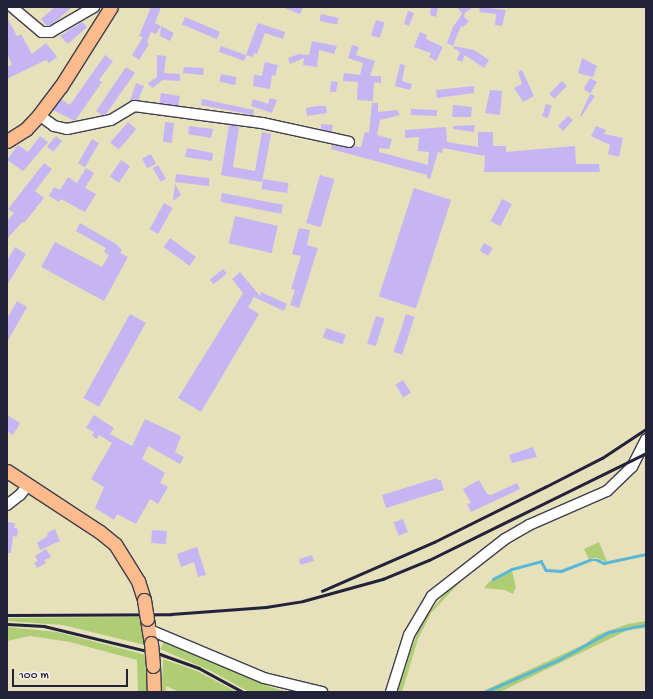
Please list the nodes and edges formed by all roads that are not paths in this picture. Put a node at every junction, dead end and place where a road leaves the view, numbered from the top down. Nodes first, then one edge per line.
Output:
1 (12, 7) edge
2 (94, 7) edge
3 (107, 7) edge
4 (39, 115) junction
5 (7, 141) edge
6 (348, 142) dead end
7 (646, 438) edge
8 (7, 471) edge
9 (28, 485) junction
10 (7, 505) edge
11 (149, 624) junction
12 (154, 692) edge
13 (322, 692) edge
14 (391, 692) edge

1 - 2 street
3 - 4 main road
4 - 5 main road
4 - 6 street
7 - 14 street
8 - 9 main road
9 - 10 street
9 - 11 main road, bridge
11 - 12 main road, bridge
11 - 13 street

